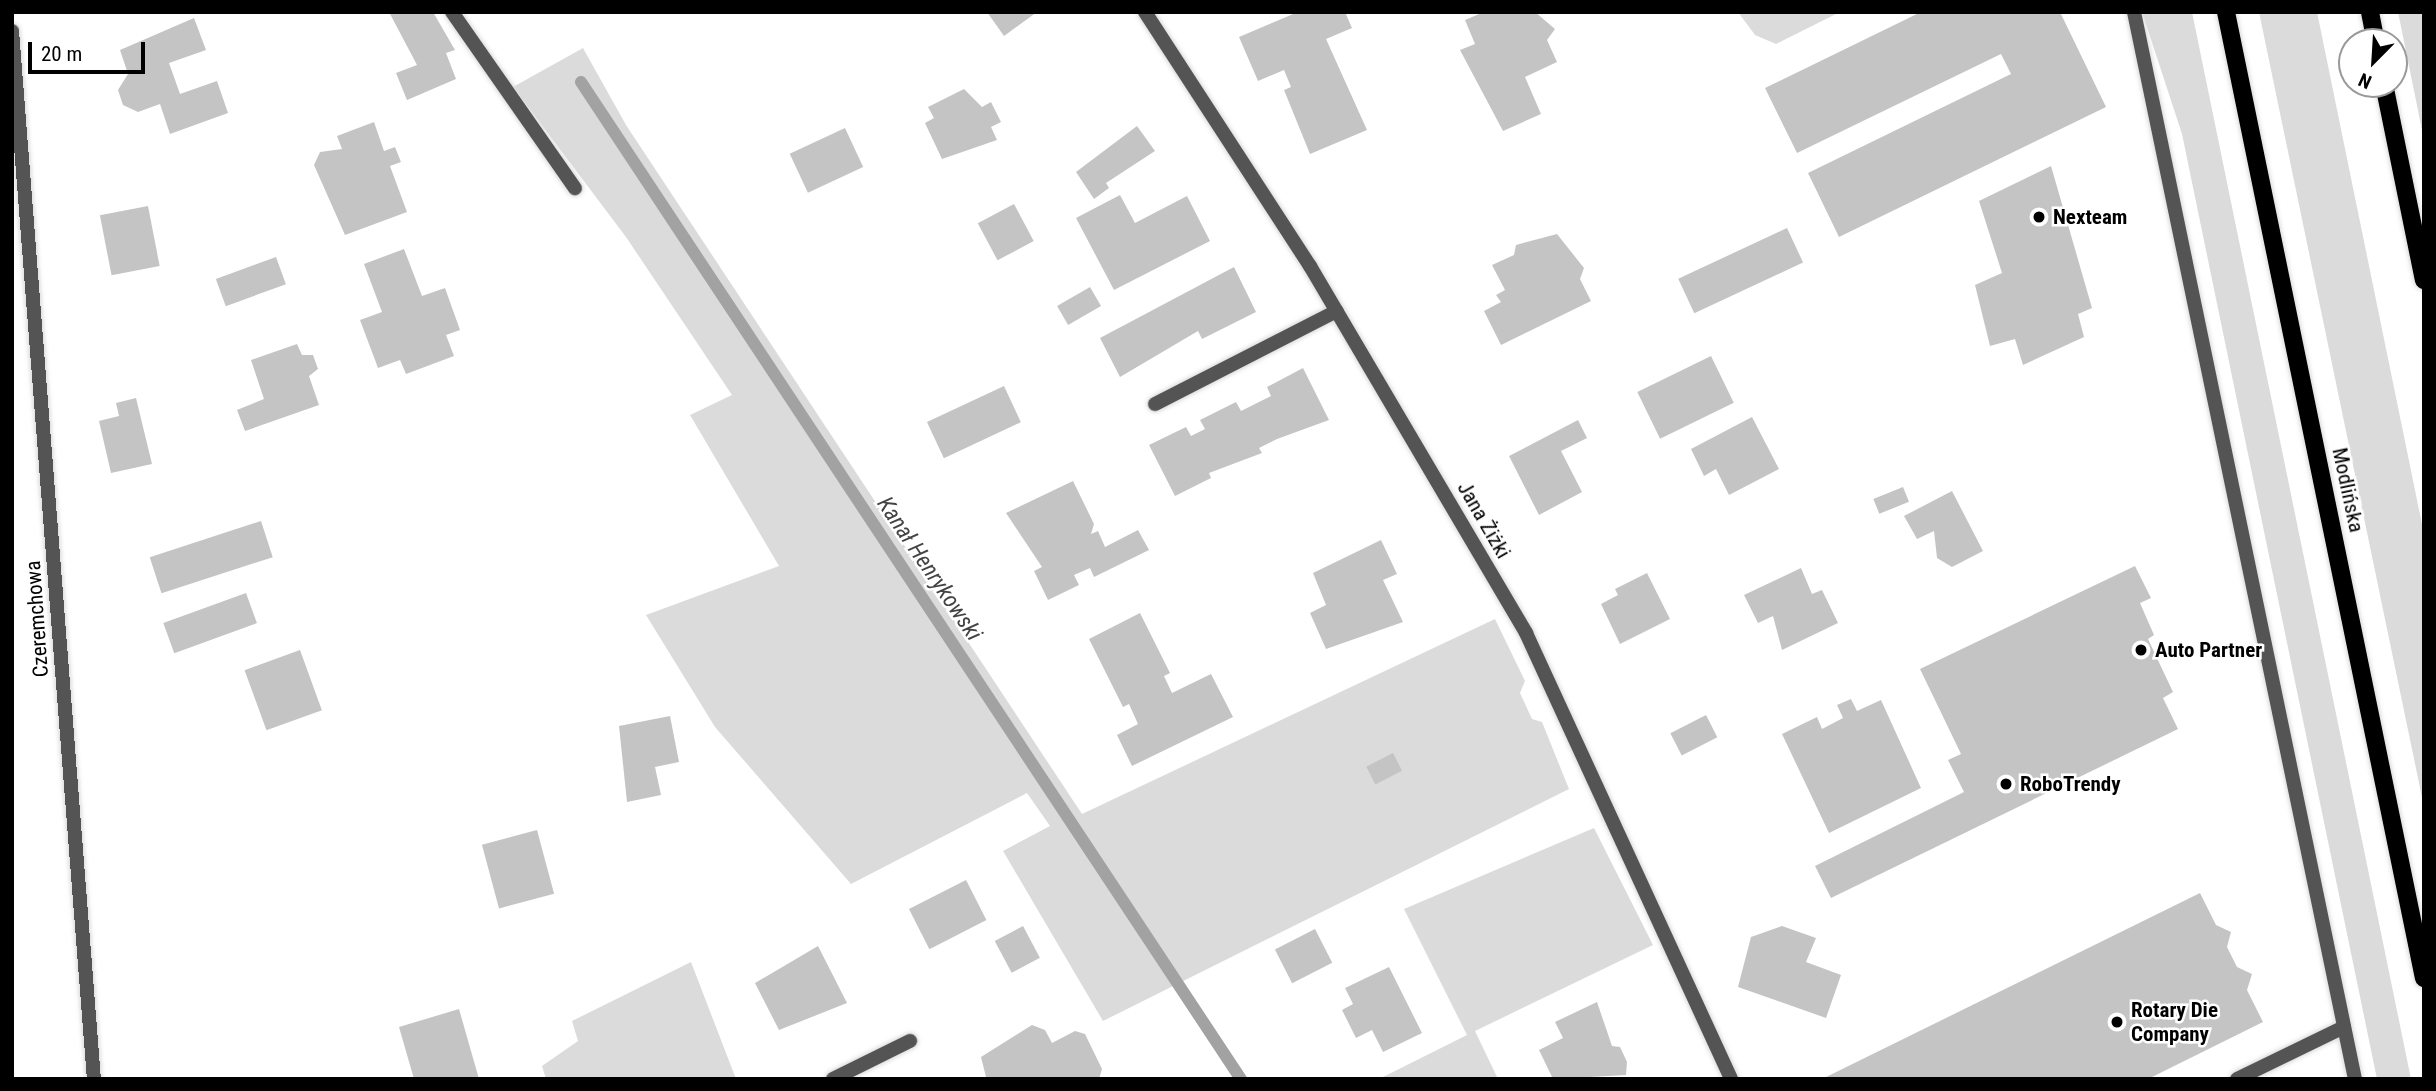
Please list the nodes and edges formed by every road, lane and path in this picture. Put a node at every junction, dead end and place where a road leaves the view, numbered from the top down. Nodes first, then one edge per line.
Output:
1 (452, 12) edge
2 (1145, 12) edge
3 (2134, 12) edge
4 (2226, 12) edge
5 (12, 30) edge
6 (2387, 98) edge
7 (575, 188) dead end
8 (2424, 280) edge
9 (1337, 312) junction
10 (1155, 404) dead end
11 (2424, 978) edge
12 (2344, 1027) junction
13 (910, 1041) dead end
14 (94, 1079) edge
15 (833, 1079) edge
16 (1731, 1079) edge
17 (2237, 1079) edge
18 (2355, 1079) edge

1 - 7 street
2 - 9 street, Jana Żiżki
3 - 12 street
4 - 11 main road, Modlińska
5 - 14 street, Czeremchowa
6 - 8 main road
9 - 10 street
9 - 16 street, Jana Żiżki
12 - 17 street
12 - 18 street
13 - 15 street

